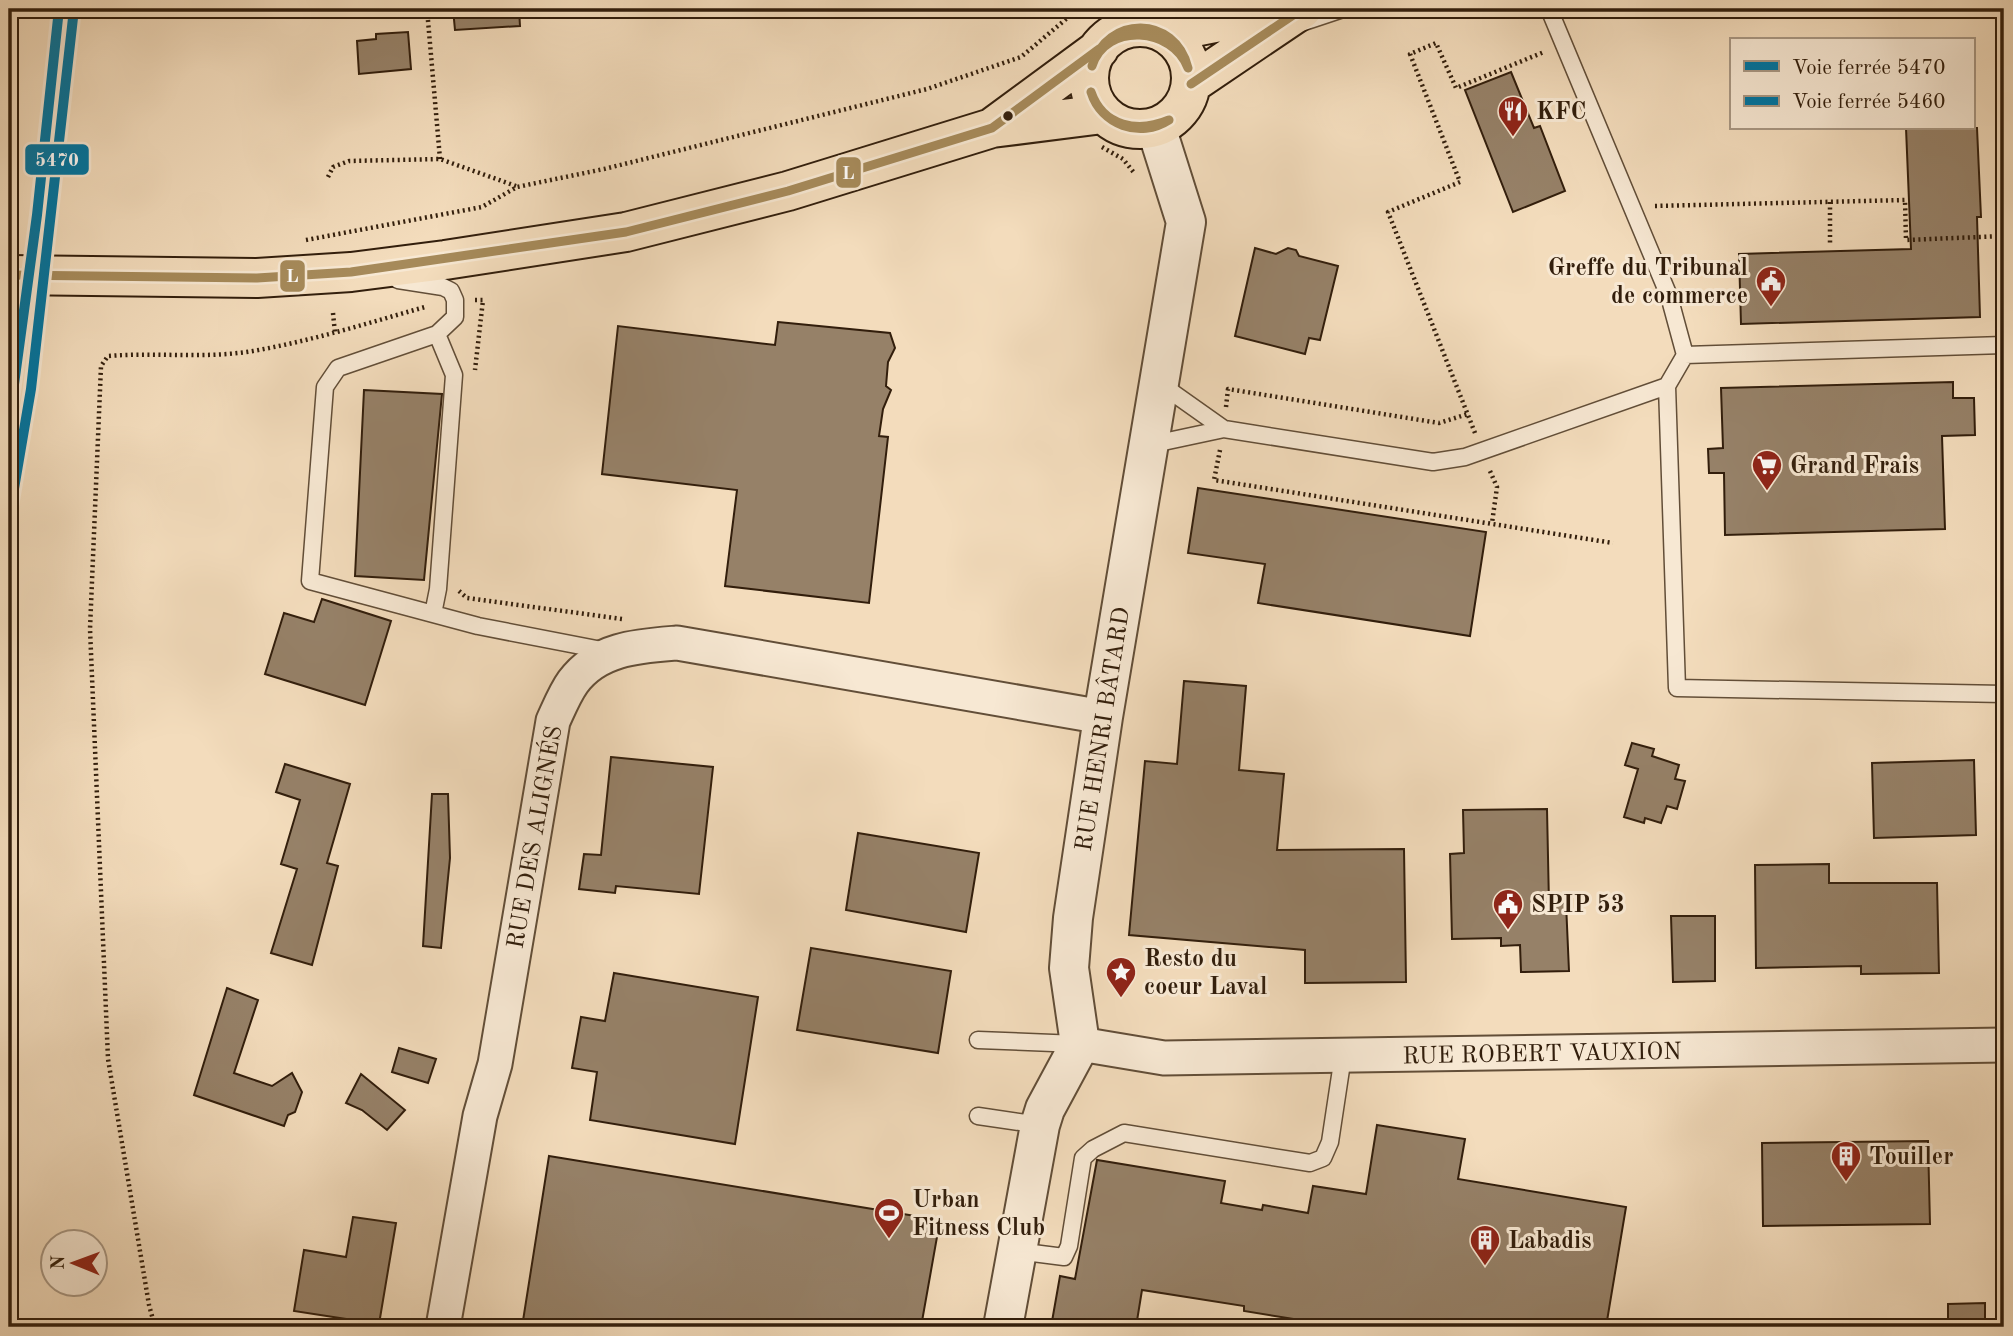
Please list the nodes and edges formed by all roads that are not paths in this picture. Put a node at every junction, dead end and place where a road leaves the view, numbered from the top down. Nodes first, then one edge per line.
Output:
1 (1302, 9) edge
2 (1343, 9) edge
3 (1552, 13) edge
4 (1273, 22) edge
5 (1164, 33) junction
6 (1098, 49) junction
7 (1191, 84) junction
8 (1156, 127) junction
9 (992, 128) junction
10 (1101, 129) junction
11 (351, 272) junction
12 (9, 275) edge
13 (437, 334) junction
14 (2004, 345) edge
15 (1685, 355) junction
16 (1158, 382) junction
17 (1667, 386) junction
18 (1224, 429) junction
19 (1149, 445) junction
20 (433, 614) junction
21 (620, 650) junction
22 (2004, 694) edge
23 (1103, 717) junction
24 (978, 1040) dead end
25 (1080, 1044) junction
26 (2004, 1045) edge
27 (1343, 1056) junction
28 (978, 1116) dead end
29 (1040, 1125) junction
30 (1017, 1251) junction
31 (443, 1327) edge
32 (1003, 1327) edge

1 - 4 main road
2 - 4 lane
3 - 15 lane
4 - 5 main road
4 - 7 main road
5 - 6 main road
5 - 7 main road
6 - 9 main road
6 - 10 main road
7 - 8 main road
8 - 10 main road
8 - 16 street, RUE HENRI BÂTARD
9 - 10 main road
9 - 11 main road
11 - 12 main road
11 - 13 lane
13 - 20 lane
13 - 20 lane
14 - 15 lane
15 - 17 lane
16 - 18 lane
16 - 19 street, RUE HENRI BÂTARD
17 - 18 lane
17 - 22 lane
18 - 19 lane
19 - 23 street, RUE HENRI BÂTARD
20 - 21 lane
21 - 23 street
21 - 31 street, RUE DES ALIGNÉS
23 - 25 street, RUE HENRI BÂTARD
24 - 25 lane
25 - 27 street, RUE ROBERT VAUXION
25 - 29 street
26 - 27 street, RUE ROBERT VAUXION
27 - 30 lane
28 - 29 lane
29 - 30 street
30 - 32 street

